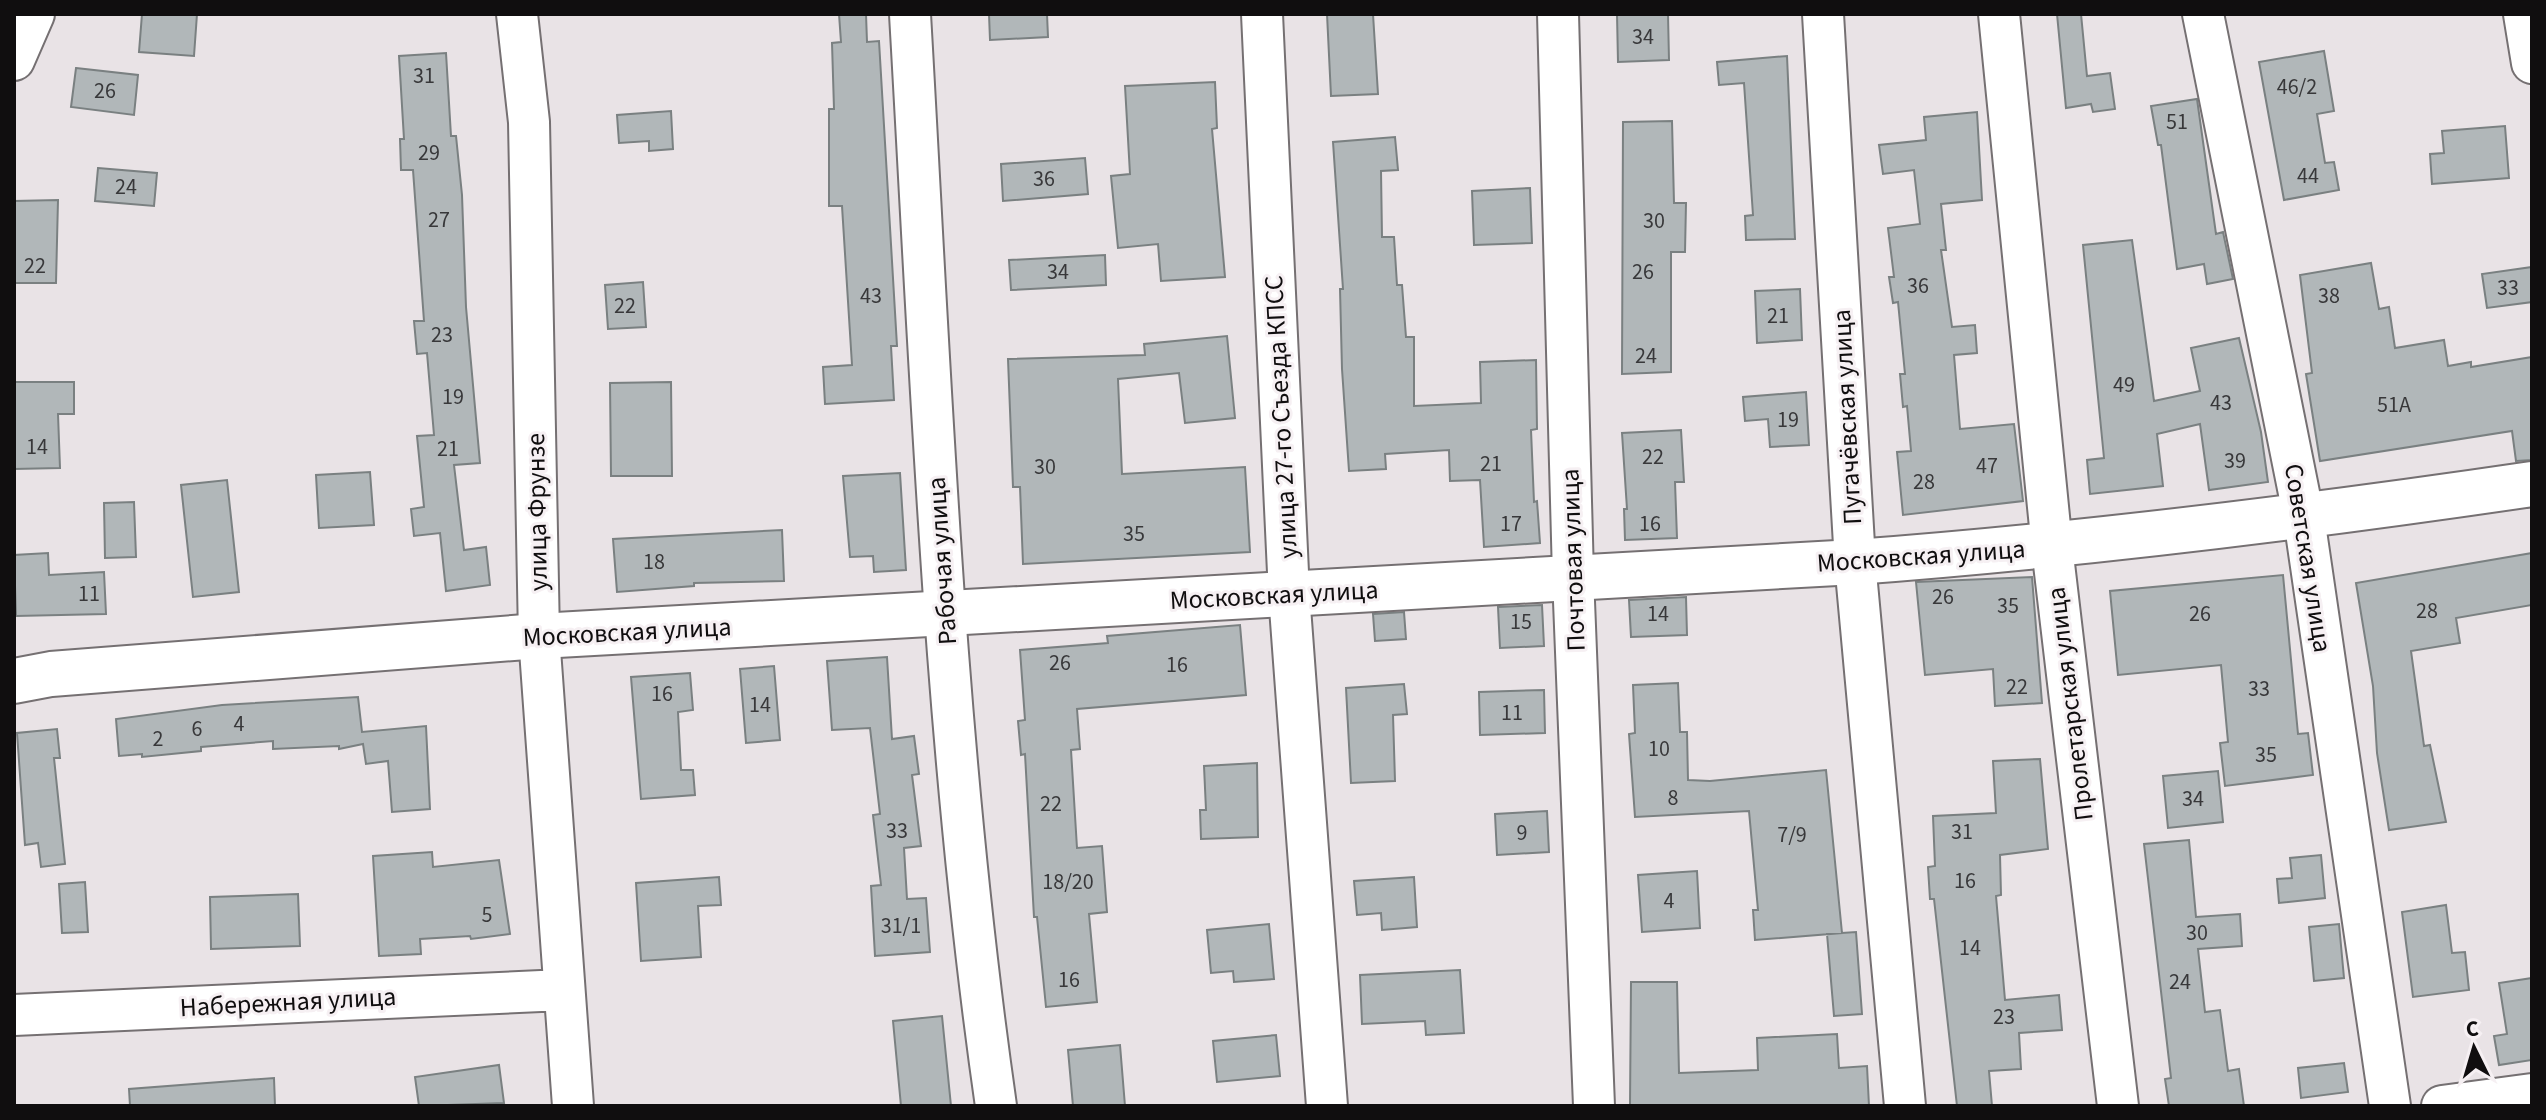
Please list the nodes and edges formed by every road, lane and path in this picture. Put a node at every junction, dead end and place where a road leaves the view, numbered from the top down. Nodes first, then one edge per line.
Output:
1 (34, 14) edge
2 (517, 14) edge
3 (910, 14) edge
4 (1262, 14) edge
5 (1558, 14) edge
6 (1823, 14) edge
7 (1999, 14) edge
8 (2203, 14) edge
9 (2524, 14) edge
10 (14, 60) edge
11 (2532, 63) edge
12 (2532, 484) edge
13 (2304, 518) junction
14 (2052, 547) junction
15 (1855, 562) junction
16 (1573, 576) junction
17 (1289, 594) junction
18 (945, 615) junction
19 (539, 636) junction
20 (14, 681) edge
21 (563, 990) junction
22 (14, 1015) edge
23 (2532, 1094) edge
24 (573, 1106) edge
25 (996, 1106) edge
26 (1327, 1106) edge
27 (1594, 1106) edge
28 (1905, 1106) edge
29 (2118, 1106) edge
30 (2390, 1106) edge
31 (2442, 1106) edge

1 - 10 street
2 - 19 street, улица Фрунзе
3 - 18 street, Рабочая улица
4 - 17 street, улица 27-го Съезда КПСС
5 - 16 street, Почтовая улица
6 - 15 street, Пугачёвская улица
7 - 14 street, Пролетарская улица
8 - 13 street, Советская улица
9 - 11 street
12 - 13 main road, Московская улица
13 - 14 main road, Московская улица
13 - 30 street, Советская улица
14 - 15 main road, Московская улица
14 - 29 street, Пролетарская улица
15 - 16 main road, Московская улица
15 - 28 street, Пугачёвская улица
16 - 17 main road, Московская улица
16 - 27 street, Почтовая улица
17 - 18 main road, Московская улица
17 - 26 street, улица 27-го Съезда КПСС
18 - 19 main road, Московская улица
18 - 25 street, Рабочая улица
19 - 20 main road, Московская улица
19 - 21 street, улица Фрунзе
21 - 22 street, Набережная улица
21 - 24 street, улица Фрунзе
23 - 31 street

